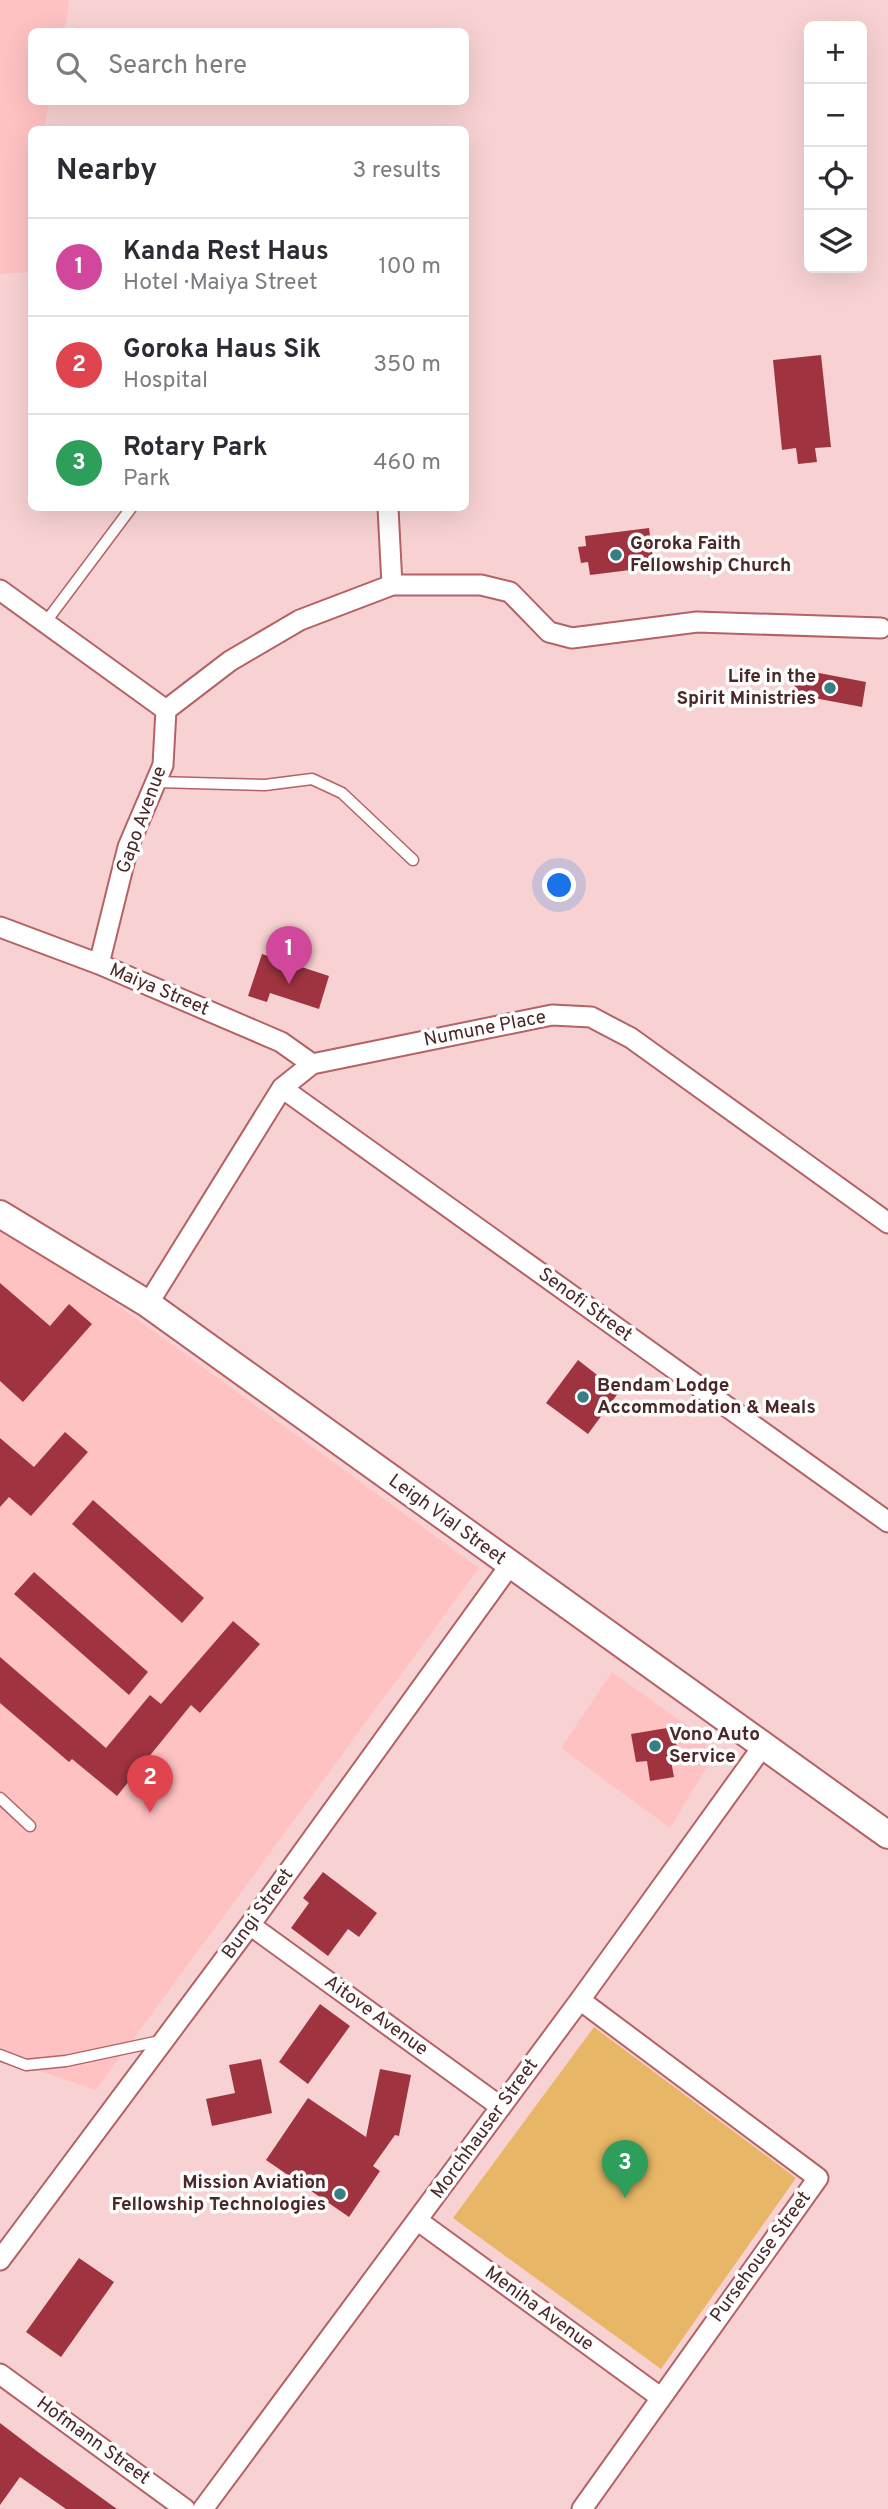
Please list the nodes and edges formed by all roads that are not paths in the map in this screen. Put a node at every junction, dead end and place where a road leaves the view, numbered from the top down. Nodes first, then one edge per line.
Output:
1 (129, 511) edge
2 (388, 511) edge
3 (392, 585) junction
4 (0, 590) edge
5 (45, 623) junction
6 (881, 628) dead end
7 (166, 710) junction
8 (156, 782) junction
9 (413, 860) dead end
10 (0, 927) edge
11 (99, 964) junction
12 (312, 1064) junction
13 (282, 1088) junction
14 (0, 1214) edge
15 (888, 1223) edge
16 (148, 1304) junction
17 (888, 1522) edge
18 (510, 1564) junction
19 (762, 1746) junction
20 (0, 1798) edge
21 (30, 1826) dead end
22 (888, 1835) edge
23 (250, 1925) junction
24 (580, 2000) junction
25 (164, 2040) junction
26 (0, 2055) edge
27 (501, 2107) junction
28 (417, 2220) junction
29 (0, 2260) edge
30 (0, 2374) edge
31 (660, 2397) junction
32 (185, 2509) edge
33 (202, 2509) edge
34 (582, 2509) edge

1 - 5 lane
2 - 3 street
3 - 6 street
3 - 7 street
4 - 5 street
5 - 7 street
7 - 8 street, Gapo Avenue
8 - 9 lane
8 - 11 street, Gapo Avenue
10 - 11 street, Maiya Street
11 - 12 street, Maiya Street
12 - 13 street, Numune Place
12 - 15 street, Numune Place
13 - 16 street, Numune Place
13 - 17 street, Senofi Street
14 - 16 street, Leigh Vial Street
16 - 18 street, Leigh Vial Street
18 - 19 street, Leigh Vial Street
18 - 23 street, Bungi Street
19 - 22 street, Leigh Vial Street
19 - 24 street, Morchhauser Street
20 - 21 lane
23 - 25 street, Bungi Street
23 - 27 street, Aitove Avenue
24 - 27 street, Morchhauser Street
24 - 31 street, Pursehouse Street
25 - 26 lane
25 - 29 street, Bungi Street
27 - 28 street, Morchhauser Street
28 - 31 street, Meniha Avenue
28 - 33 street, Morchhauser Street
30 - 32 street, Hofmann Street
31 - 34 street, Pursehouse Street

